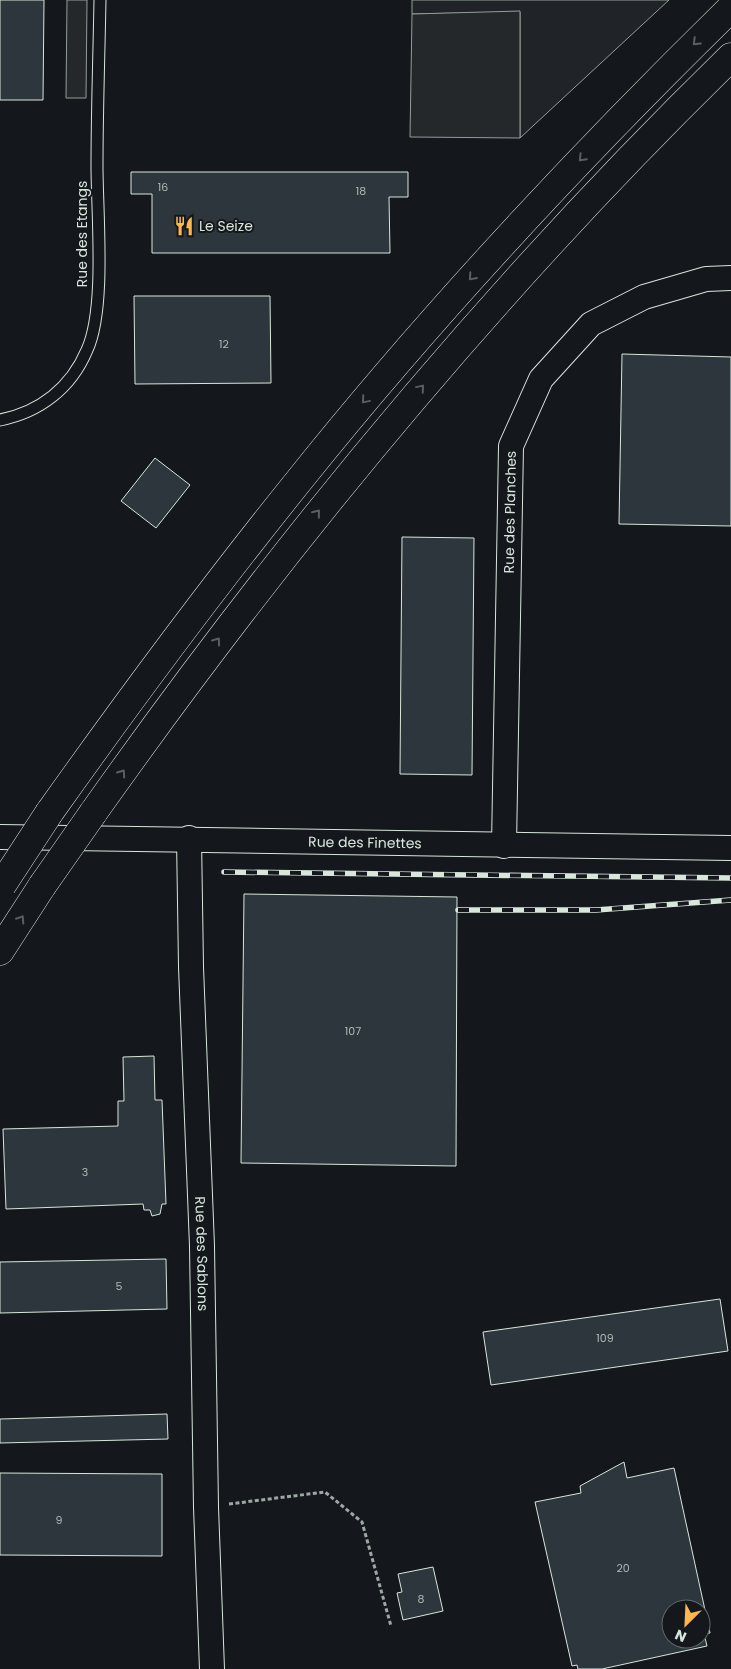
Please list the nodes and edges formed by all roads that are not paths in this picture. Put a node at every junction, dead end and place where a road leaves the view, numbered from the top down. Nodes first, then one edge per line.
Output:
1 (100, 0) edge
2 (731, 8) edge
3 (731, 57) edge
4 (731, 278) edge
5 (0, 420) edge
6 (0, 837) edge
7 (189, 838) junction
8 (504, 846) junction
9 (731, 848) edge
10 (1, 886) edge
11 (0, 951) edge
12 (212, 1669) edge

1 - 5 lane, Rue des Etangs
2 -> 10 highway, bridge
11 -> 3 highway, bridge
4 - 8 street, Rue des Planches
6 - 7 street, Rue des Finettes
7 - 8 street, Rue des Finettes
7 - 12 street, Rue des Sablons
8 - 9 street, Rue des Finettes

